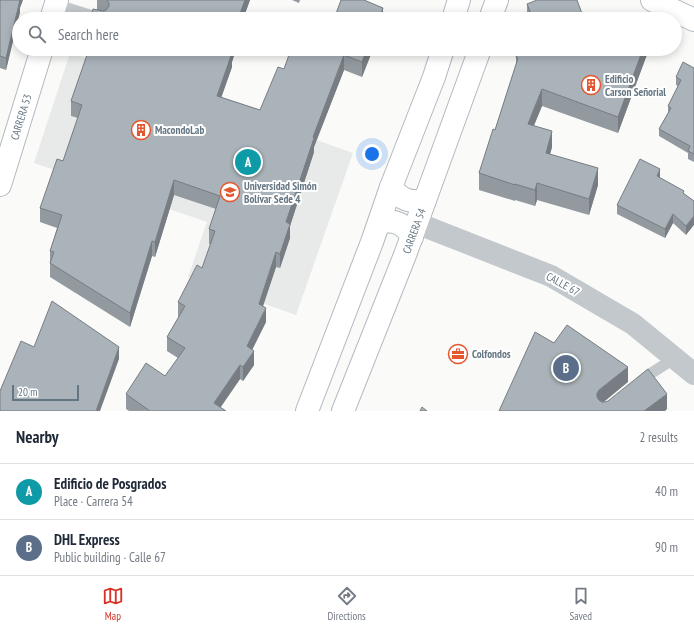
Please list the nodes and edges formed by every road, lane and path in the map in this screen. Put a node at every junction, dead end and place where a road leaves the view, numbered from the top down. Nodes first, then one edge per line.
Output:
1 (459, 0) edge
2 (497, 0) edge
3 (652, 0) edge
4 (54, 8) edge
5 (71, 12) edge
6 (455, 12) edge
7 (493, 12) edge
8 (677, 12) edge
9 (682, 14) edge
10 (694, 20) edge
11 (40, 56) edge
12 (441, 56) edge
13 (477, 56) edge
14 (0, 185) edge
15 (391, 187) junction
16 (425, 200) junction
17 (378, 223) junction
18 (414, 230) junction
19 (675, 358) junction
20 (694, 374) edge
21 (633, 388) edge
22 (308, 411) edge
23 (344, 411) edge

1 - 6 main road
2 - 7 main road
3 - 8 main road
4 - 5 lane
9 - 10 main road
11 - 14 main road, CARRERA 53
12 - 15 main road
13 - 16 main road, CARRERA 54
15 - 16 main road
15 - 17 main road
16 - 18 main road, CARRERA 54
17 - 18 main road
17 - 22 main road
18 - 19 street, CALLE 67
18 - 23 main road, CARRERA 54
19 - 20 street, CALLE 67
19 - 21 lane

